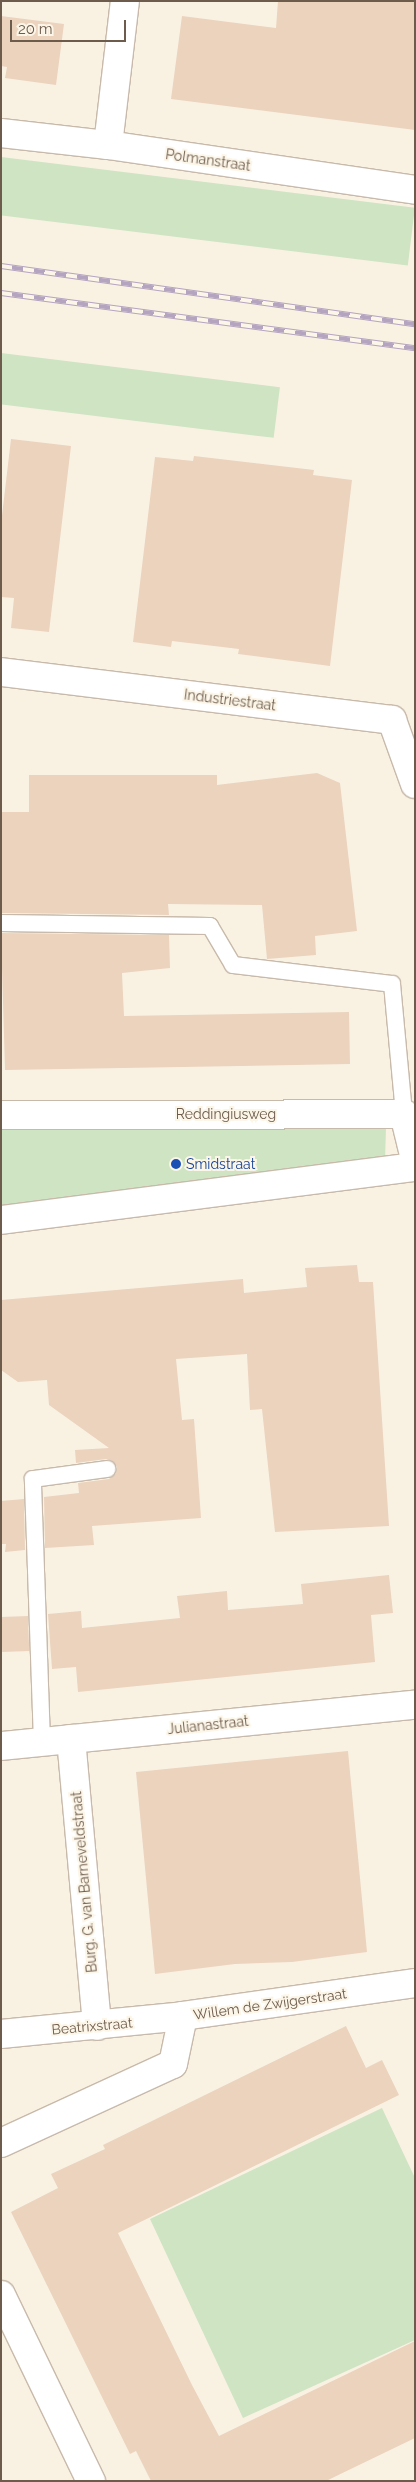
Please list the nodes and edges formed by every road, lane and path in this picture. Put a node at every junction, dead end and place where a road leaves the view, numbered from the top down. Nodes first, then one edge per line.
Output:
1 (125, 1) edge
2 (1, 134) edge
3 (108, 145) junction
4 (415, 190) edge
5 (1, 672) edge
6 (415, 784) edge
7 (1, 923) edge
8 (404, 1114) junction
9 (1, 1115) edge
10 (415, 1159) edge
11 (415, 1167) edge
12 (1, 1220) edge
13 (108, 1469) dead end
14 (415, 1705) edge
15 (71, 1739) junction
16 (42, 1742) junction
17 (1, 1746) edge
18 (415, 1983) edge
19 (183, 2016) junction
20 (97, 2026) junction
21 (1, 2034) edge
22 (1, 2144) edge
23 (1, 2295) edge
24 (91, 2481) edge

1 - 3 street
2 - 3 street, Polmanstraat
3 - 4 street, Polmanstraat
5 - 6 street, Industriestraat
7 - 8 lane
8 - 9 street, Reddingiusweg
8 - 10 street
11 - 12 street
13 - 16 lane
14 - 15 street, Julianastraat
15 - 16 street, Julianastraat
15 - 20 street, Burg. G. van Barneveldstraat
16 - 17 street, Julianastraat
18 - 19 street, Willem de Zwijgerstraat
19 - 20 street, Beatrixstraat
19 - 22 street, Willem de Zwijgerstraat
20 - 21 street, Beatrixstraat
23 - 24 street

